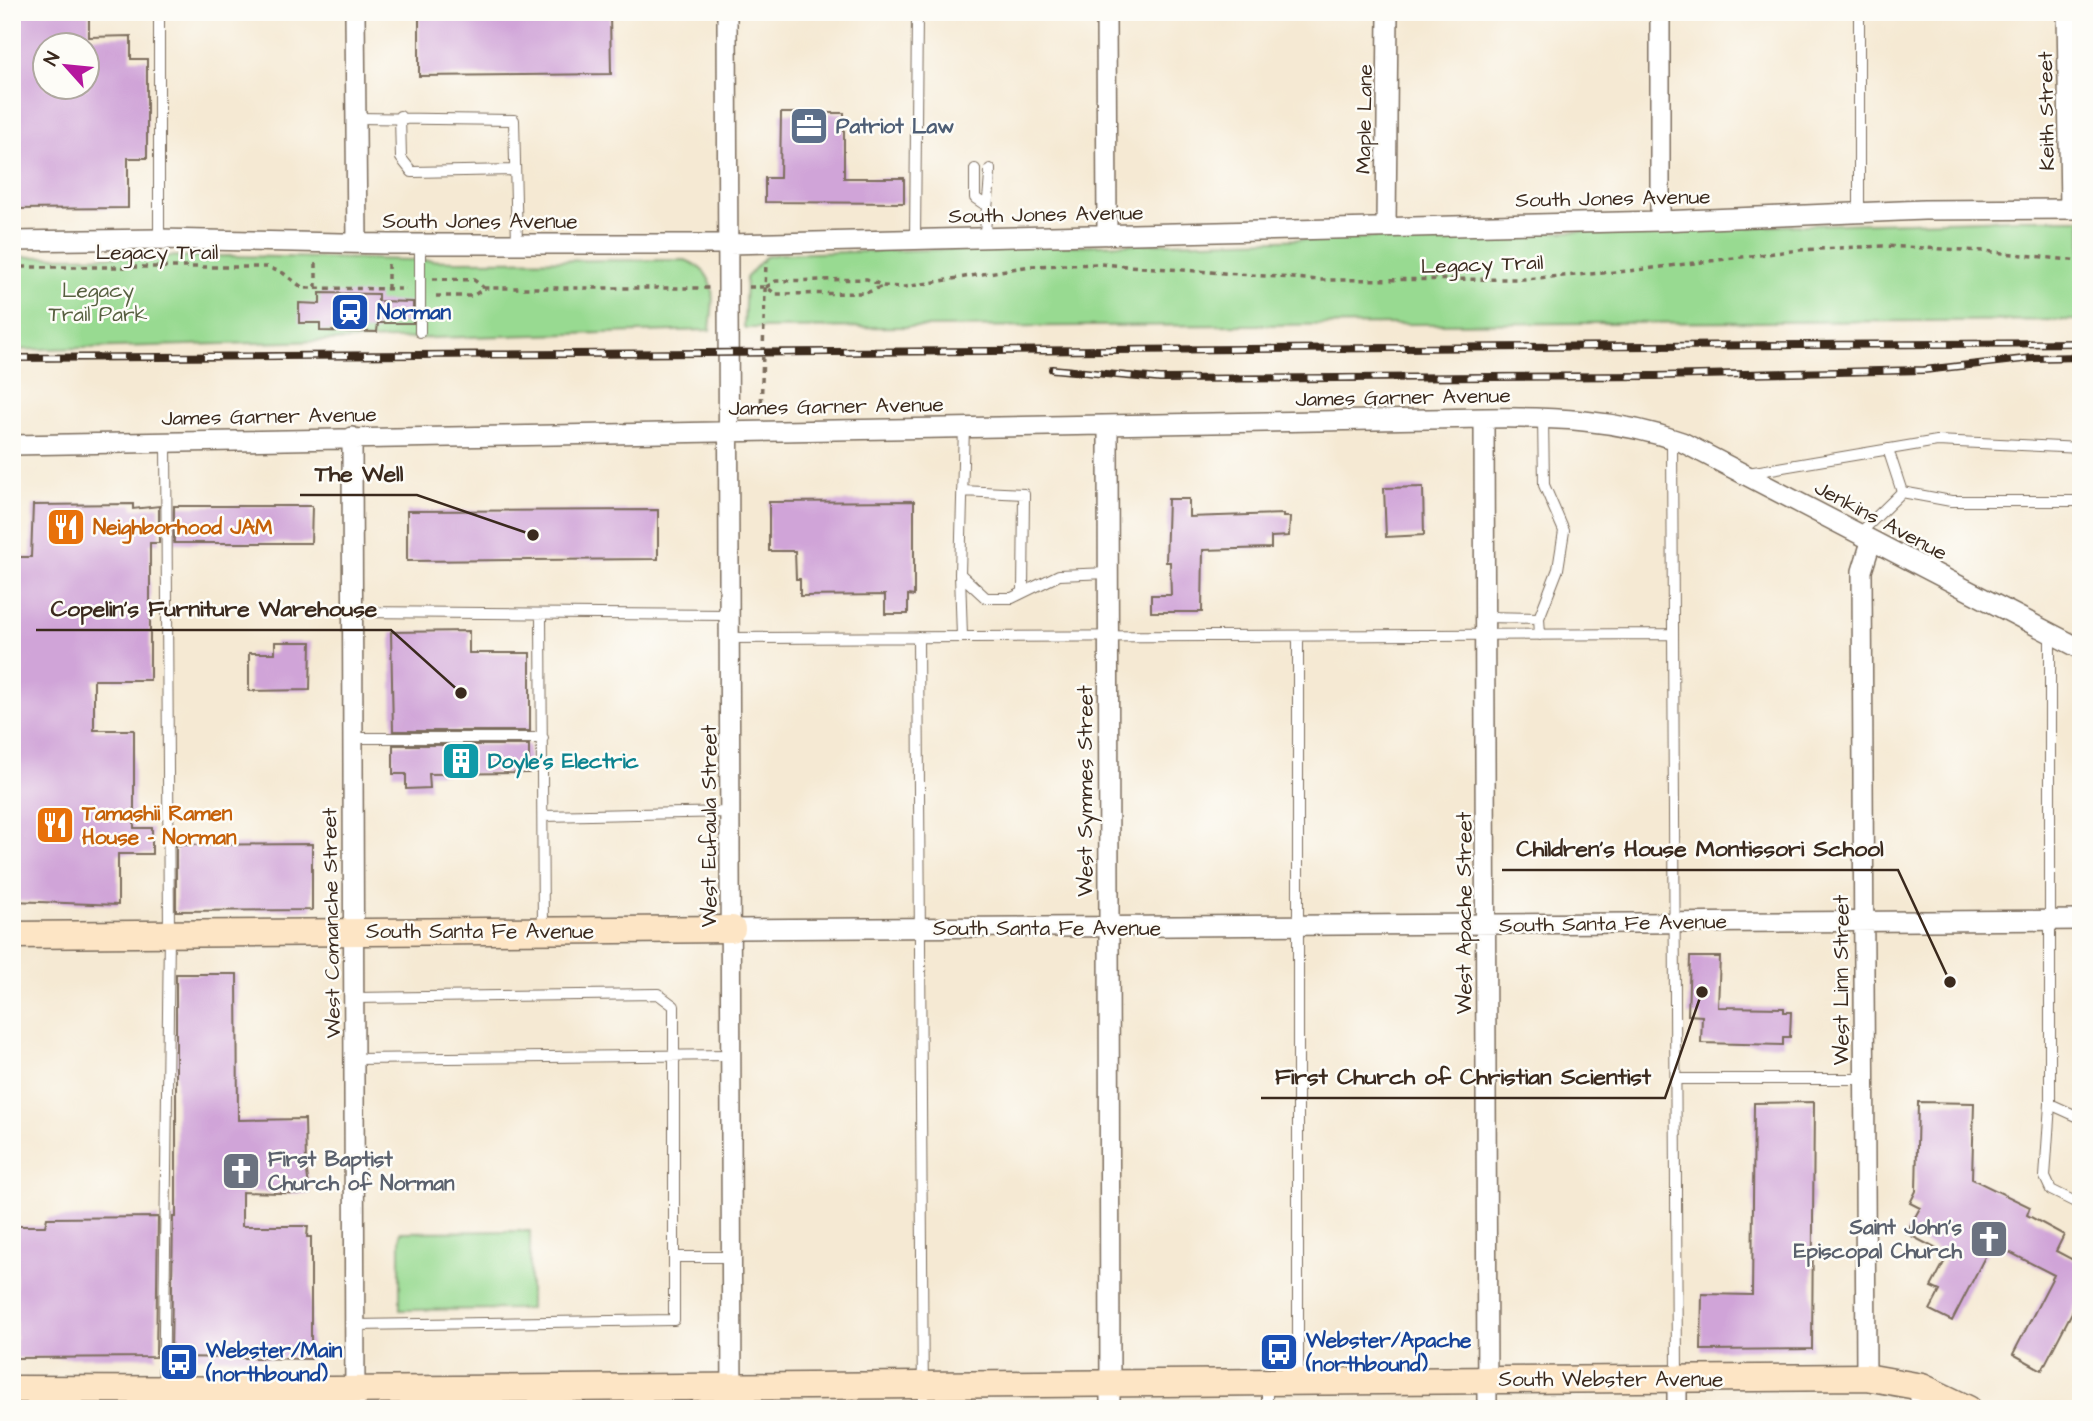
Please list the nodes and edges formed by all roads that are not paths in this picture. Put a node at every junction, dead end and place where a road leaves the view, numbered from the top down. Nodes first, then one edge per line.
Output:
1 (159, 12) edge
2 (355, 12) edge
3 (727, 12) edge
4 (917, 12) edge
5 (1106, 12) edge
6 (1388, 12) edge
7 (1660, 12) edge
8 (1859, 12) edge
9 (2067, 12) edge
10 (400, 116) junction
11 (356, 118) junction
12 (975, 169) dead end
13 (990, 169) dead end
14 (515, 170) junction
15 (984, 204) junction
16 (2075, 209) edge
17 (1858, 213) junction
18 (1660, 221) junction
19 (1386, 226) junction
20 (1107, 235) junction
21 (985, 238) junction
22 (159, 239) junction
23 (915, 240) junction
24 (12, 241) edge
25 (357, 243) junction
26 (420, 244) junction
27 (517, 244) junction
28 (729, 244) junction
29 (420, 332) dead end
30 (1543, 417) junction
31 (1483, 418) junction
32 (964, 426) junction
33 (1108, 426) junction
34 (730, 431) junction
35 (1666, 436) junction
36 (352, 437) junction
37 (166, 441) junction
38 (12, 445) edge
39 (2081, 448) edge
40 (1888, 449) junction
41 (1744, 474) junction
42 (962, 491) junction
43 (1902, 492) junction
44 (2081, 501) edge
45 (1865, 538) junction
46 (1108, 573) junction
47 (960, 574) junction
48 (1023, 591) junction
49 (352, 612) junction
50 (541, 614) junction
51 (730, 615) junction
52 (1539, 618) junction
53 (1486, 626) junction
54 (2050, 633) junction
55 (1673, 634) junction
56 (1540, 635) junction
57 (1298, 636) junction
58 (918, 637) junction
59 (962, 637) junction
60 (1108, 637) junction
61 (731, 638) junction
62 (2081, 649) edge
63 (353, 738) junction
64 (543, 738) junction
65 (731, 812) junction
66 (543, 816) junction
67 (1863, 920) junction
68 (2053, 920) junction
69 (2081, 920) edge
70 (1674, 922) junction
71 (1487, 924) junction
72 (1297, 926) junction
73 (1108, 928) junction
74 (732, 929) junction
75 (920, 929) junction
76 (543, 931) junction
77 (354, 932) junction
78 (169, 934) junction
79 (12, 935) edge
80 (354, 998) junction
81 (674, 1055) junction
82 (732, 1055) junction
83 (355, 1059) junction
84 (1675, 1079) junction
85 (1864, 1079) junction
86 (2050, 1104) junction
87 (2081, 1118) edge
88 (2081, 1205) edge
89 (674, 1257) junction
90 (732, 1257) junction
91 (356, 1325) junction
92 (1866, 1377) junction
93 (1676, 1378) junction
94 (1487, 1380) junction
95 (1267, 1382) junction
96 (1298, 1382) junction
97 (12, 1389) edge
98 (1110, 1396) edge
99 (923, 1397) edge
100 (1915, 1397) edge
101 (732, 1398) edge
102 (163, 1399) edge
103 (355, 1399) edge
104 (547, 1399) edge
105 (1266, 1409) edge
106 (1487, 1409) edge
107 (1677, 1409) edge
108 (1968, 1409) edge

1 - 22 lane
2 - 11 street
3 - 28 street, West Eufaula Street
4 - 23 lane
5 - 20 street
6 - 19 street, Maple Lane
7 - 18 street
8 - 17 lane
9 - 16 street, Keith Street
10 - 11 lane
10 - 14 lane
10 - 14 lane
11 - 25 street
12 - 15 lane
13 - 15 lane
14 - 27 lane
15 - 21 lane
16 - 17 street, South Jones Avenue
17 - 18 street, South Jones Avenue
18 - 19 street, South Jones Avenue
19 - 20 street, South Jones Avenue
20 - 21 street, South Jones Avenue
21 - 23 street, South Jones Avenue
22 - 24 street, South Jones Avenue
22 - 25 street, South Jones Avenue
23 - 28 street, South Jones Avenue
25 - 26 street, South Jones Avenue
26 - 27 street, South Jones Avenue
26 - 29 lane
27 - 28 street, South Jones Avenue
28 - 34 street, West Eufaula Street
30 - 31 street, James Garner Avenue
30 - 35 street, James Garner Avenue
30 - 52 lane
31 - 33 street, James Garner Avenue
31 - 53 street, West Apache Street
32 - 33 street, James Garner Avenue
32 - 34 street, James Garner Avenue
32 - 42 lane
33 - 46 street, West Symmes Street
34 - 36 street, James Garner Avenue
34 - 51 street, West Eufaula Street
35 - 41 street, Jenkins Avenue
35 - 55 lane
36 - 37 street, James Garner Avenue
36 - 49 street, West Comanche Street
37 - 38 street, James Garner Avenue
37 - 78 lane
39 - 40 lane
40 - 41 lane
40 - 43 lane
41 - 45 street, Jenkins Avenue
42 - 47 lane
42 - 48 lane
43 - 44 lane
43 - 45 lane
45 - 54 street, Jenkins Avenue
45 - 67 street, West Linn Street
46 - 48 lane
46 - 60 street, West Symmes Street
47 - 48 lane
47 - 59 lane
49 - 50 lane
49 - 63 street, West Comanche Street
50 - 51 lane
50 - 64 lane
51 - 61 street, West Eufaula Street
52 - 53 lane
52 - 56 lane
53 - 56 lane
53 - 57 lane
53 - 71 street, West Apache Street
54 - 62 street, Jenkins Avenue
54 - 68 lane
55 - 56 lane
55 - 70 lane
57 - 60 lane
57 - 72 lane
58 - 59 lane
58 - 61 lane
58 - 75 lane
59 - 60 lane
60 - 73 street, West Symmes Street
61 - 65 street, West Eufaula Street
63 - 64 lane
63 - 77 street, West Comanche Street
64 - 66 lane
65 - 66 lane
65 - 74 street, West Eufaula Street
66 - 76 lane
67 - 68 street, South Santa Fe Avenue
67 - 70 street, South Santa Fe Avenue
67 - 85 street, West Linn Street
68 - 69 street, South Santa Fe Avenue
68 - 86 lane
70 - 71 street, South Santa Fe Avenue
70 - 84 lane
71 - 72 street, South Santa Fe Avenue
71 - 94 street, West Apache Street
72 - 73 street, South Santa Fe Avenue
72 - 96 lane
73 - 75 street, South Santa Fe Avenue
73 - 98 street, West Symmes Street
74 - 75 street, South Santa Fe Avenue
74 - 76 street, South Santa Fe Avenue
74 - 82 street, West Eufaula Street
75 - 99 lane
76 - 77 street, South Santa Fe Avenue
77 - 78 street, South Santa Fe Avenue
77 - 80 street, West Comanche Street
78 - 79 street, South Santa Fe Avenue
78 - 102 lane
80 - 81 lane
80 - 83 street, West Comanche Street
81 - 82 lane
81 - 83 lane
81 - 89 lane
82 - 90 street, West Eufaula Street
83 - 91 street, West Comanche Street
84 - 85 lane
84 - 93 lane
85 - 92 street, West Linn Street
86 - 87 lane
86 - 88 lane
89 - 90 lane
89 - 91 lane
90 - 101 street, West Eufaula Street
91 - 103 street, West Comanche Street
92 - 93 street, South Webster Avenue
92 - 100 street, South Webster Avenue
93 - 94 street, South Webster Avenue
93 - 107 street
94 - 96 street, South Webster Avenue
94 - 106 street, West Apache Street
95 - 96 street, South Webster Avenue
95 - 98 street, South Webster Avenue
95 - 105 lane
97 - 102 street, South Webster Avenue
98 - 99 street, South Webster Avenue
99 - 101 street, South Webster Avenue
100 - 108 street, South Webster Avenue
101 - 104 street, South Webster Avenue
102 - 103 street, South Webster Avenue
103 - 104 street, South Webster Avenue

